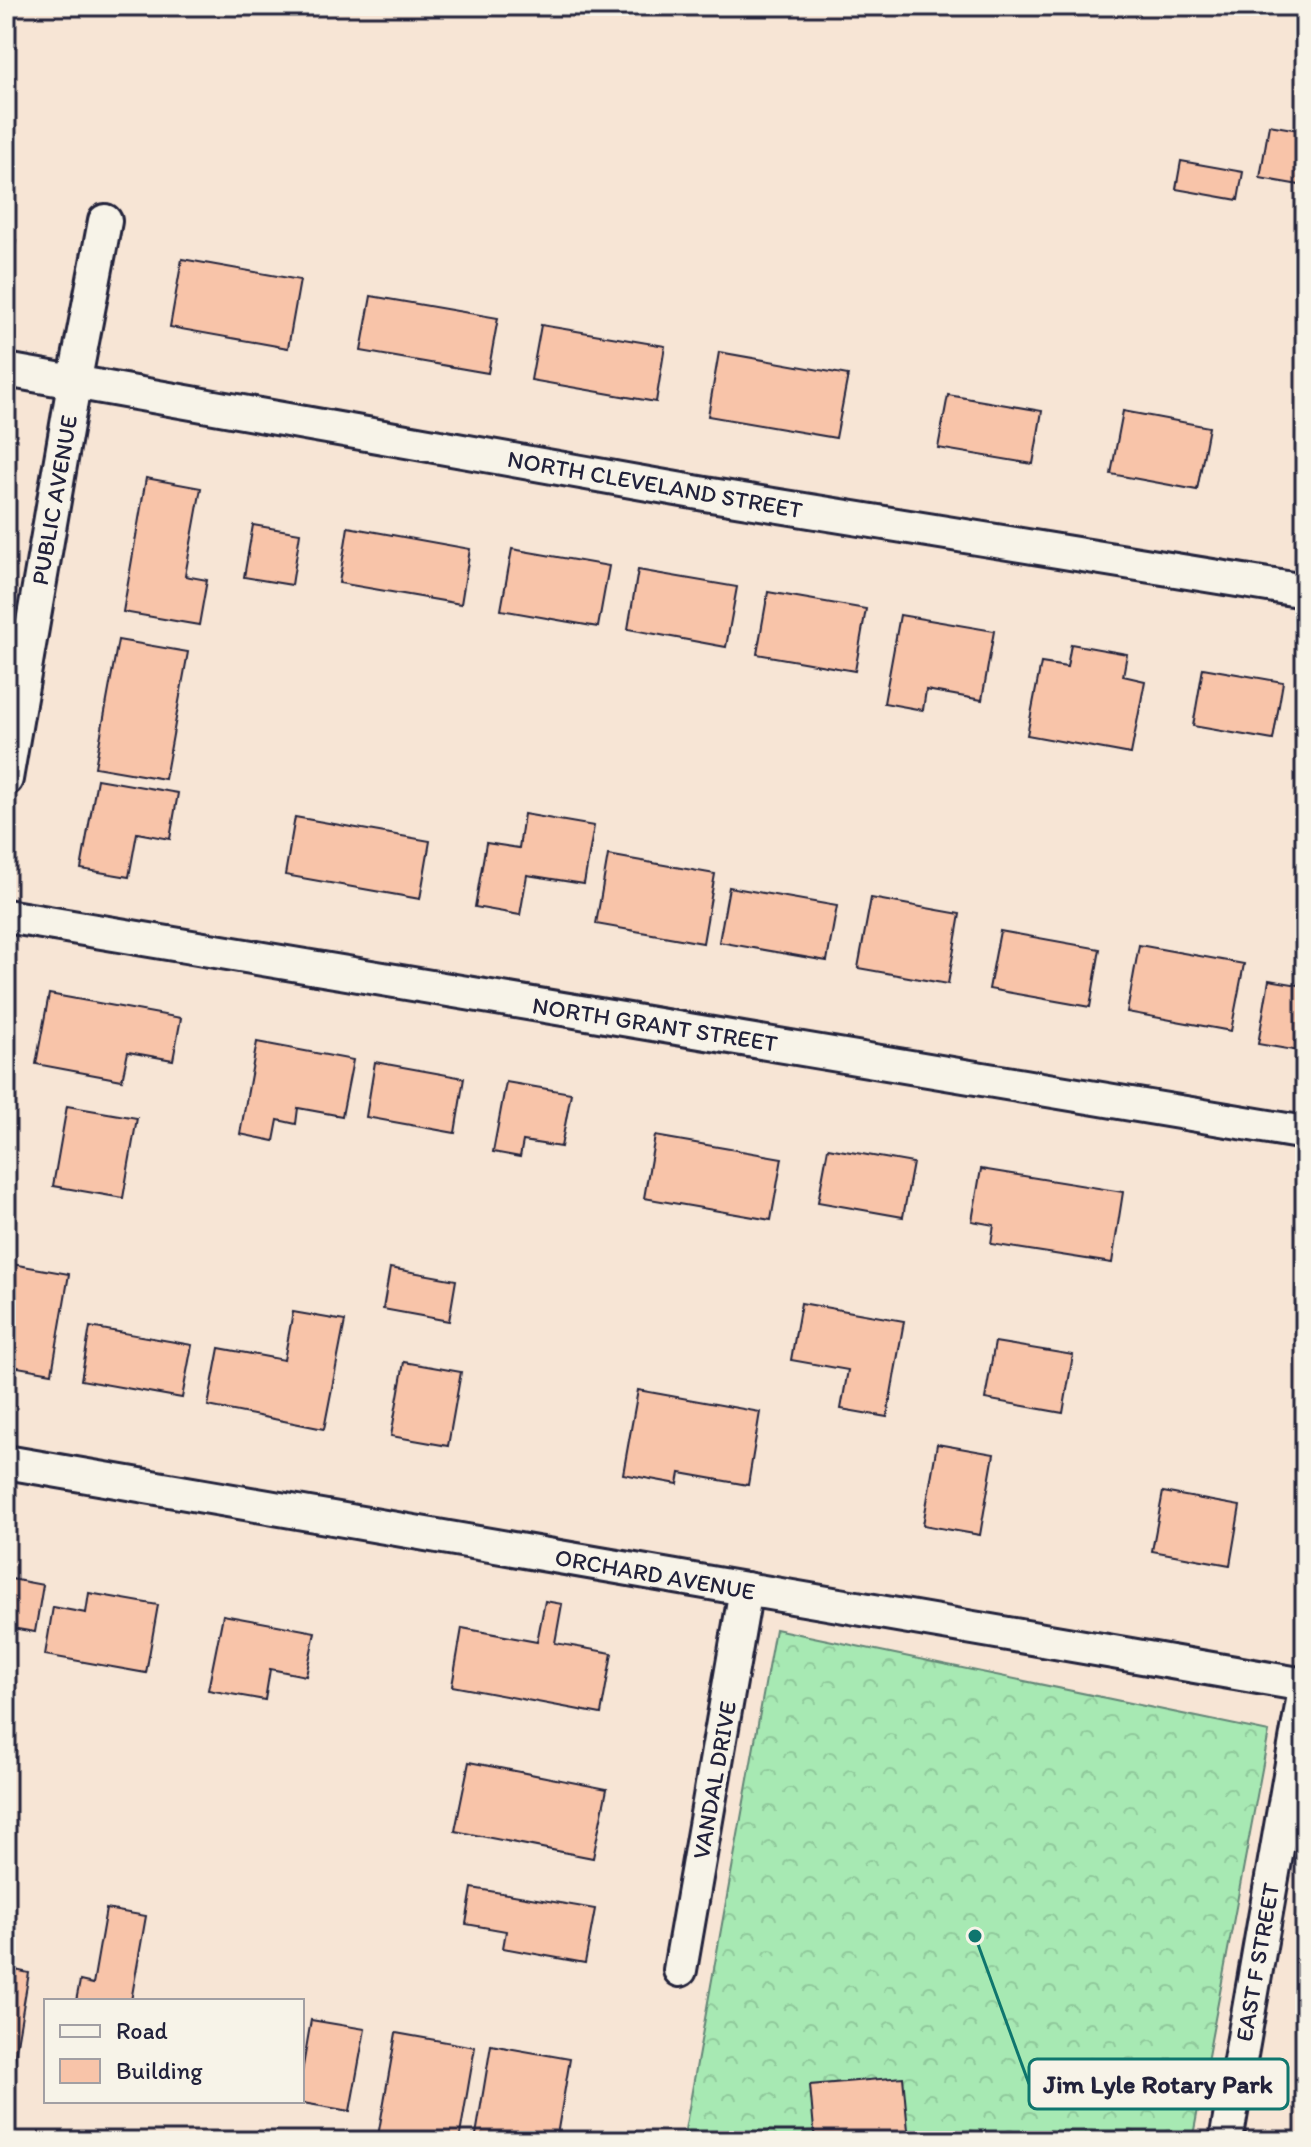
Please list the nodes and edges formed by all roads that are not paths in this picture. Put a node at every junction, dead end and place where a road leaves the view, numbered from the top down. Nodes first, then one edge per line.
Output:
1 (105, 221) dead end
2 (6, 370) edge
3 (74, 384) junction
4 (1305, 591) edge
5 (6, 779) edge
6 (6, 916) edge
7 (1305, 1133) edge
8 (6, 1462) edge
9 (746, 1589) junction
10 (1305, 1687) edge
11 (680, 1970) dead end
12 (1226, 2141) edge

1 - 3 street, PUBLIC AVENUE
2 - 3 street, NORTH CLEVELAND STREET
3 - 4 street, NORTH CLEVELAND STREET
3 - 5 street, PUBLIC AVENUE
6 - 7 street, NORTH GRANT STREET
8 - 9 street, ORCHARD AVENUE
9 - 10 street, ORCHARD AVENUE
9 - 11 street, VANDAL DRIVE
10 - 12 street, EAST F STREET

